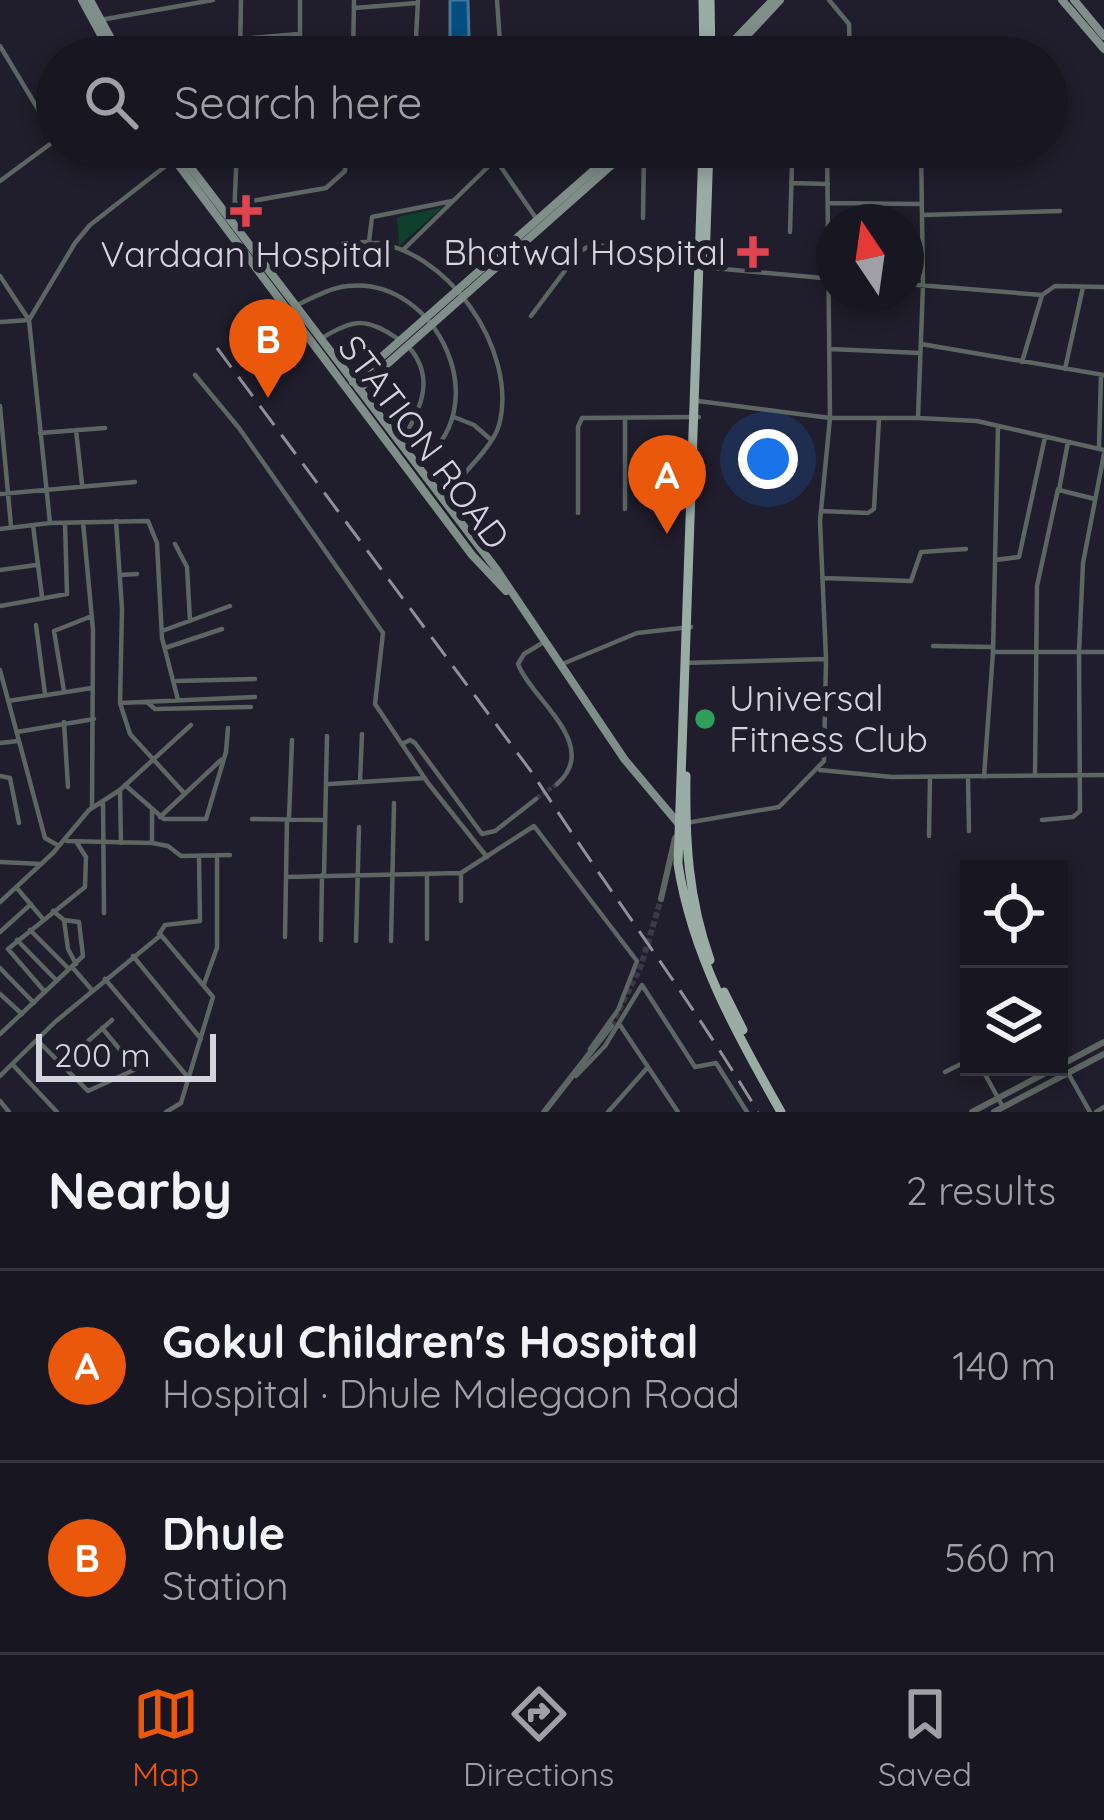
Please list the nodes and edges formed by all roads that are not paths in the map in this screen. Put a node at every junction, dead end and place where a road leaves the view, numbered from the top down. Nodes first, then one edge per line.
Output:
1 (86, 0) edge
2 (213, 0) edge
3 (241, 0) edge
4 (300, 0) edge
5 (497, 0) edge
6 (706, 0) edge
7 (776, 0) edge
8 (829, 0) edge
9 (1063, 0) edge
10 (1074, 0) edge
11 (417, 1) edge
12 (354, 4) edge
13 (100, 20) junction
14 (299, 34) joint
15 (106, 36) edge
16 (107, 36) edge
17 (240, 36) edge
18 (275, 36) edge
19 (353, 36) edge
20 (416, 36) edge
21 (500, 36) edge
22 (712, 36) edge
23 (737, 36) edge
24 (849, 36) edge
25 (1104, 36) edge
26 (0, 46) edge
27 (1104, 49) edge
28 (36, 105) edge
29 (36, 154) edge
30 (163, 168) edge
31 (178, 168) edge
32 (189, 168) edge
33 (237, 168) edge
34 (345, 168) edge
35 (487, 168) edge
36 (499, 168) edge
37 (597, 168) edge
38 (608, 168) edge
39 (644, 168) edge
40 (705, 168) edge
41 (705, 168) edge
42 (792, 168) edge
43 (828, 168) edge
44 (921, 168) edge
45 (0, 181) edge
46 (791, 183) junction
47 (828, 184) junction
48 (454, 201) junction
49 (828, 203) joint
50 (236, 204) junction
51 (922, 204) joint
52 (1060, 211) dead end
53 (924, 215) edge
54 (643, 218) dead end
55 (538, 221) junction
56 (232, 231) junction
57 (790, 232) dead end
58 (369, 242) junction
59 (403, 250) junction
60 (699, 252) junction
61 (702, 267) junction
62 (269, 273) junction
63 (0, 276) edge
64 (816, 277) edge
65 (924, 285) edge
66 (1083, 286) junction
67 (1104, 287) edge
68 (1042, 295) junction
69 (460, 296) junction
70 (295, 306) junction
71 (831, 312) edge
72 (922, 312) edge
73 (530, 316) dead end
74 (29, 320) junction
75 (0, 322) edge
76 (429, 324) junction
77 (320, 339) junction
78 (406, 345) junction
79 (921, 348) junction
80 (830, 349) junction
81 (1022, 362) junction
82 (1065, 369) junction
83 (196, 375) dead end
84 (1102, 375) edge
85 (356, 386) junction
86 (697, 401) junction
87 (0, 406) edge
88 (625, 416) junction
89 (696, 416) junction
90 (454, 417) junction
91 (830, 418) junction
92 (879, 418) junction
93 (918, 418) junction
94 (998, 426) junction
95 (105, 428) dead end
96 (76, 430) junction
97 (40, 433) junction
98 (394, 436) junction
99 (1045, 436) junction
100 (491, 440) junction
101 (1068, 442) junction
102 (1102, 451) edge
103 (416, 465) junction
104 (135, 482) dead end
105 (82, 486) junction
106 (46, 489) junction
107 (1058, 489) junction
108 (1100, 491) edge
109 (4, 494) edge
110 (442, 498) junction
111 (1095, 499) junction
112 (625, 509) dead end
113 (821, 511) junction
114 (578, 513) dead end
115 (116, 521) junction
116 (83, 522) junction
117 (50, 523) junction
118 (65, 523) junction
119 (33, 525) junction
120 (11, 528) junction
121 (0, 529) edge
122 (176, 544) dead end
123 (966, 549) dead end
124 (995, 560) junction
125 (38, 565) junction
126 (0, 570) edge
127 (136, 574) dead end
128 (120, 575) junction
129 (822, 578) junction
130 (512, 596) junction
131 (42, 599) junction
132 (0, 606) edge
133 (230, 607) dead end
134 (92, 616) junction
135 (190, 621) junction
136 (36, 625) dead end
137 (688, 627) junction
138 (222, 629) dead end
139 (162, 631) junction
140 (544, 642) junction
141 (933, 646) dead end
142 (165, 648) junction
143 (993, 649) junction
144 (1037, 652) junction
145 (1079, 652) junction
146 (1104, 652) edge
147 (826, 659) junction
148 (687, 663) junction
149 (560, 665) junction
150 (0, 670) edge
151 (255, 679) dead end
152 (176, 682) junction
153 (2, 688) edge
154 (94, 688) junction
155 (64, 691) junction
156 (45, 694) junction
157 (255, 697) dead end
158 (178, 700) junction
159 (8, 701) junction
160 (147, 702) junction
161 (120, 703) junction
162 (251, 707) dead end
163 (94, 719) junction
164 (64, 722) junction
165 (191, 724) dead end
166 (228, 728) dead end
167 (16, 732) junction
168 (362, 734) dead end
169 (327, 736) dead end
170 (292, 740) dead end
171 (19, 741) junction
172 (0, 743) edge
173 (402, 744) junction
174 (225, 757) junction
175 (151, 760) junction
176 (820, 770) junction
177 (1104, 775) edge
178 (0, 776) edge
179 (1035, 776) junction
180 (1078, 776) junction
181 (931, 777) junction
182 (968, 777) junction
183 (984, 777) junction
184 (425, 778) junction
185 (327, 784) junction
186 (360, 784) junction
187 (557, 784) dead end
188 (68, 787) dead end
189 (123, 787) junction
190 (185, 794) junction
191 (536, 799) tunnel mouth
192 (103, 801) junction
193 (394, 802) dead end
194 (92, 808) junction
195 (152, 811) junction
196 (160, 818) junction
197 (252, 819) dead end
198 (288, 819) junction
199 (326, 820) junction
200 (1042, 820) dead end
201 (19, 823) dead end
202 (682, 823) junction
203 (358, 827) dead end
204 (969, 830) dead end
205 (929, 836) dead end
206 (62, 843) junction
207 (77, 843) junction
208 (103, 843) junction
209 (152, 843) junction
210 (121, 844) junction
211 (217, 855) junction
212 (230, 855) dead end
213 (200, 856) junction
214 (487, 857) junction
215 (0, 862) edge
216 (41, 864) junction
217 (461, 873) junction
218 (392, 874) junction
219 (427, 874) junction
220 (323, 875) junction
221 (358, 875) junction
222 (286, 877) junction
223 (16, 887) junction
224 (661, 899) tunnel mouth
225 (461, 901) dead end
226 (0, 902) edge
227 (31, 904) junction
228 (52, 911) junction
229 (104, 913) dead end
230 (43, 919) junction
231 (64, 920) junction
232 (30, 930) junction
233 (0, 932) edge
234 (159, 934) junction
235 (285, 937) dead end
236 (427, 939) dead end
237 (17, 940) junction
238 (321, 940) dead end
239 (356, 941) dead end
240 (391, 941) dead end
241 (133, 956) junction
242 (72, 967) junction
243 (0, 968) edge
244 (105, 979) junction
245 (58, 980) junction
246 (204, 984) junction
247 (92, 990) junction
248 (45, 992) junction
249 (0, 994) edge
250 (34, 1003) junction
251 (22, 1014) junction
252 (112, 1020) dead end
253 (616, 1026) junction
254 (102, 1028) junction
255 (0, 1034) edge
256 (201, 1039) junction
257 (37, 1040) junction
258 (1104, 1042) edge
259 (1104, 1054) edge
260 (1068, 1062) edge
261 (12, 1064) junction
262 (960, 1064) edge
263 (61, 1066) junction
264 (649, 1066) junction
265 (945, 1072) dead end
266 (1068, 1073) joint
267 (0, 1076) edge
268 (576, 1076) junction
269 (986, 1076) edge
270 (1044, 1076) edge
271 (1061, 1076) edge
272 (189, 1078) junction
273 (0, 1101) edge
274 (1001, 1103) junction
275 (1104, 1107) edge
276 (9, 1112) edge
277 (57, 1112) edge
278 (166, 1112) edge
279 (544, 1112) edge
280 (608, 1112) edge
281 (677, 1112) edge
282 (747, 1112) edge
283 (784, 1112) edge
284 (973, 1112) edge
285 (994, 1112) edge
286 (1093, 1112) edge

1 - 13 main road
1 - 15 main road
2 - 13 street
3 - 17 street
4 - 14 street
5 - 21 street
6 - 22 main road
7 - 23 main road
8 - 24 street
9 - 27 main road
10 - 25 main road
11 - 12 street
11 - 20 street
12 - 19 street
13 - 16 main road
14 - 18 street
26 - 28 street
29 - 45 street
30 - 74 street
31 - 56 main road, STATION ROAD
32 - 56 main road, STATION ROAD
33 - 50 street
34 - 50 street
35 - 48 street
36 - 55 street
37 - 55 main road
38 - 69 main road
39 - 54 street
40 - 60 main road
41 - 61 main road
42 - 46 street
43 - 47 street
44 - 51 street
46 - 47 street
46 - 57 street
47 - 49 street
48 - 58 street
48 - 59 street
49 - 51 street
50 - 56 street
52 - 53 street
55 - 69 main road
56 - 62 main road, STATION ROAD
56 - 130 main road, STATION ROAD
58 - 59 street
58 - 62 street
59 - 69 street
60 - 61 main road
60 - 73 street
61 - 64 street
61 - 86 main road
62 - 70 main road, STATION ROAD
63 - 74 street
65 - 68 street
66 - 67 street
66 - 68 street
66 - 82 street
68 - 81 street
69 - 76 main road
69 - 100 street
70 - 76 street
70 - 77 main road, STATION ROAD
71 - 80 street
72 - 79 street
74 - 75 street
74 - 97 street
76 - 78 main road
76 - 90 street
77 - 78 street
77 - 85 main road, STATION ROAD
78 - 85 main road
78 - 98 street
79 - 80 street
79 - 81 street
79 - 93 street
80 - 91 street
81 - 82 street
82 - 84 street
83 - 173 street
84 - 102 street
85 - 98 main road, STATION ROAD
86 - 89 main road
86 - 91 street
87 - 109 street
88 - 89 street
88 - 112 street
88 - 114 street
89 - 137 main road
90 - 100 street
90 - 103 street
91 - 92 street
91 - 113 street
92 - 93 street
92 - 113 street
93 - 94 street
94 - 99 street
94 - 124 street
95 - 96 street
96 - 97 street
96 - 105 street
97 - 106 street
98 - 103 main road, STATION ROAD
99 - 101 street
99 - 124 street
100 - 110 street
101 - 102 street
101 - 107 street
102 - 108 street
103 - 110 main road, STATION ROAD
104 - 105 street
105 - 106 street
106 - 109 street
106 - 117 street
107 - 111 street
107 - 144 street
108 - 111 street
109 - 120 street
110 - 130 main road, STATION ROAD
111 - 145 street
113 - 129 street
115 - 116 street
115 - 128 street
115 - 139 street
116 - 118 street
116 - 134 street
117 - 118 street
117 - 119 street
118 - 131 street
119 - 120 street
119 - 125 street
120 - 121 street
122 - 135 street
123 - 129 street
124 - 143 street
125 - 126 street
125 - 131 street
127 - 128 street
128 - 161 street
129 - 147 street
130 - 140 main road, STATION ROAD
131 - 132 street
133 - 135 street
134 - 154 street
134 - 155 street
135 - 139 street
136 - 156 street
137 - 148 main road
137 - 149 street
138 - 142 street
139 - 142 street
140 - 149 main road, STATION ROAD
140 - 187 street
141 - 143 street
142 - 152 street
143 - 144 street
143 - 183 street
144 - 145 street
144 - 179 street
145 - 146 street
145 - 180 street
147 - 148 street
147 - 176 street
148 - 202 main road
149 - 202 main road, STATION ROAD
150 - 153 street
151 - 152 street
152 - 158 street
153 - 159 street
154 - 155 street
154 - 163 street
155 - 156 street
156 - 159 street
157 - 158 street
158 - 160 street
159 - 167 street
160 - 161 street
160 - 162 street
161 - 175 street
163 - 164 street
163 - 194 street
164 - 167 street
164 - 188 street
165 - 175 street
166 - 174 street
167 - 171 street
168 - 186 street
169 - 185 street
170 - 198 street
171 - 172 street
171 - 206 street
173 - 184 street
173 - 191 street
174 - 190 street
174 - 196 street
175 - 189 street
175 - 190 street
176 - 181 street
176 - 202 street
177 - 180 street
178 - 201 street
179 - 180 street
179 - 183 street
180 - 200 street
181 - 182 street
181 - 205 street
182 - 183 street
182 - 204 street
184 - 186 street
184 - 214 street
185 - 186 street
185 - 199 street
189 - 192 street
189 - 195 street
189 - 210 street
190 - 196 street
192 - 194 street
192 - 208 street
193 - 218 street
194 - 206 street
195 - 196 street
195 - 209 street
197 - 198 street
198 - 199 street
198 - 222 street
199 - 220 street
202 - 224 street
202 - 283 main road
203 - 221 street
206 - 207 street
206 - 216 street
207 - 208 street
207 - 228 street
208 - 210 street
208 - 229 street
209 - 210 street
209 - 213 street
211 - 212 street
211 - 213 street
211 - 246 street
213 - 234 street
214 - 217 street
214 - 268 street
215 - 216 street
216 - 223 street
217 - 219 street
217 - 225 street
218 - 219 street
218 - 221 street
218 - 240 street
219 - 236 street
220 - 221 street
220 - 222 street
220 - 238 street
221 - 239 street
222 - 235 street
223 - 226 street
223 - 227 street
227 - 230 street
227 - 233 street
228 - 230 street
228 - 231 street
230 - 232 street
231 - 242 street
231 - 242 street
232 - 237 street
232 - 242 street
234 - 241 street
234 - 246 street
237 - 245 street
237 - 248 street
241 - 244 street
241 - 256 street
242 - 245 street
242 - 247 street
243 - 250 street
244 - 247 street
244 - 272 street
245 - 248 street
246 - 256 street
247 - 257 street
248 - 250 street
249 - 251 street
250 - 251 street
251 - 255 street
252 - 254 street
253 - 264 street
253 - 268 street
253 - 282 street
254 - 263 street
254 - 263 street
256 - 272 street
257 - 261 street
257 - 263 street
258 - 260 street
259 - 266 street
261 - 267 street
261 - 277 street
262 - 265 street
264 - 280 street
264 - 281 street
266 - 286 street
268 - 279 street
269 - 274 street
270 - 274 street
271 - 274 street
272 - 278 street
273 - 276 street
274 - 284 street
274 - 285 street
275 - 286 street

